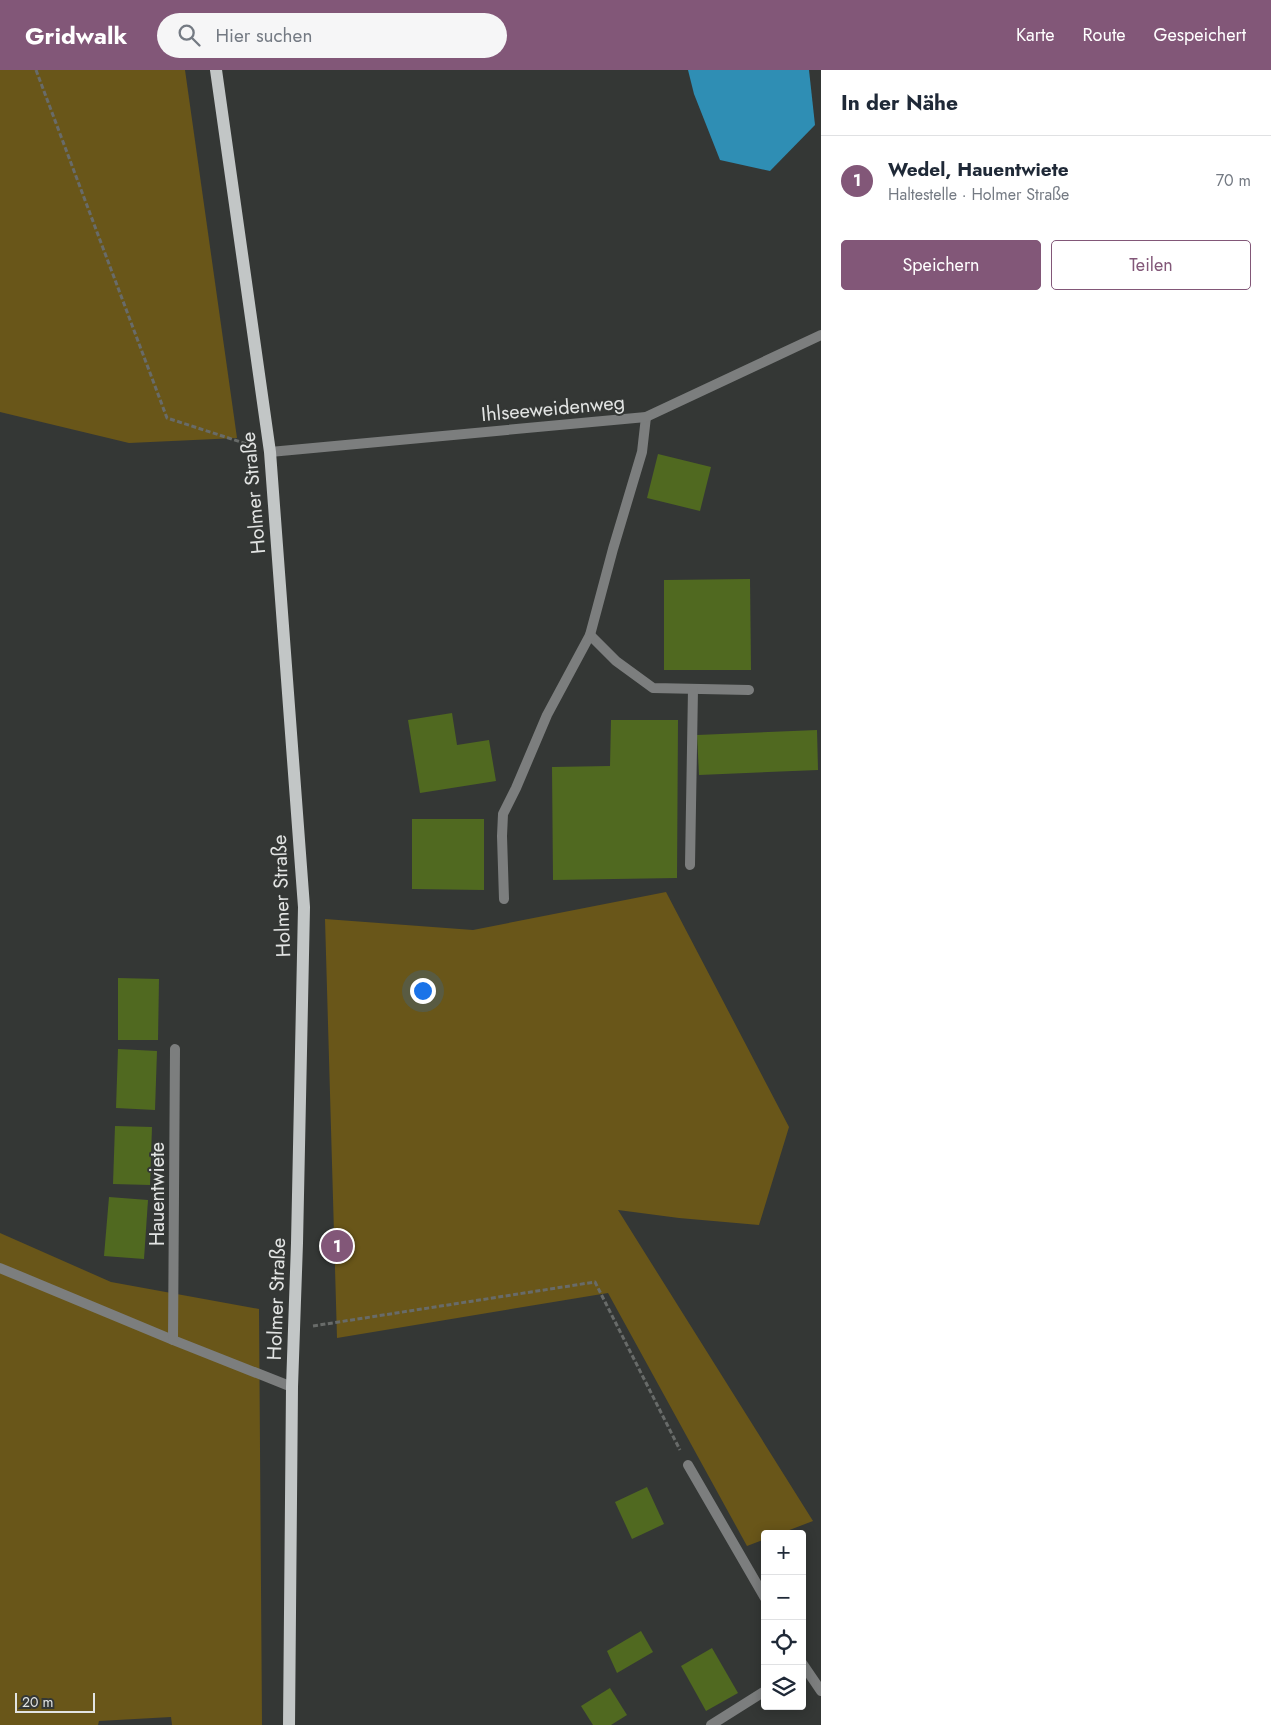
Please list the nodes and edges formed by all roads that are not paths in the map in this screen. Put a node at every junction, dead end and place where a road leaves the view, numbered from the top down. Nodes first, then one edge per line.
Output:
1 (216, 70) edge
2 (821, 335) edge
3 (646, 417) junction
4 (270, 452) junction
5 (590, 635) junction
6 (693, 689) junction
7 (749, 690) dead end
8 (690, 864) dead end
9 (504, 899) dead end
10 (175, 1049) dead end
11 (0, 1268) edge
12 (173, 1340) junction
13 (292, 1387) junction
14 (688, 1465) road end
15 (761, 1591) edge
16 (806, 1669) edge
17 (821, 1691) edge
18 (761, 1694) edge
19 (289, 1725) edge
20 (711, 1725) edge

1 - 4 main road, Holmer Straße
2 - 3 street, Ihlseeweidenweg
3 - 4 street, Ihlseeweidenweg
3 - 5 street
4 - 13 main road, Holmer Straße
5 - 6 street
5 - 9 street
6 - 7 street
6 - 8 street
10 - 12 street, Hauentwiete
11 - 12 street
12 - 13 street
13 - 19 main road, Holmer Straße
14 - 15 street
16 - 17 street
18 - 20 street

